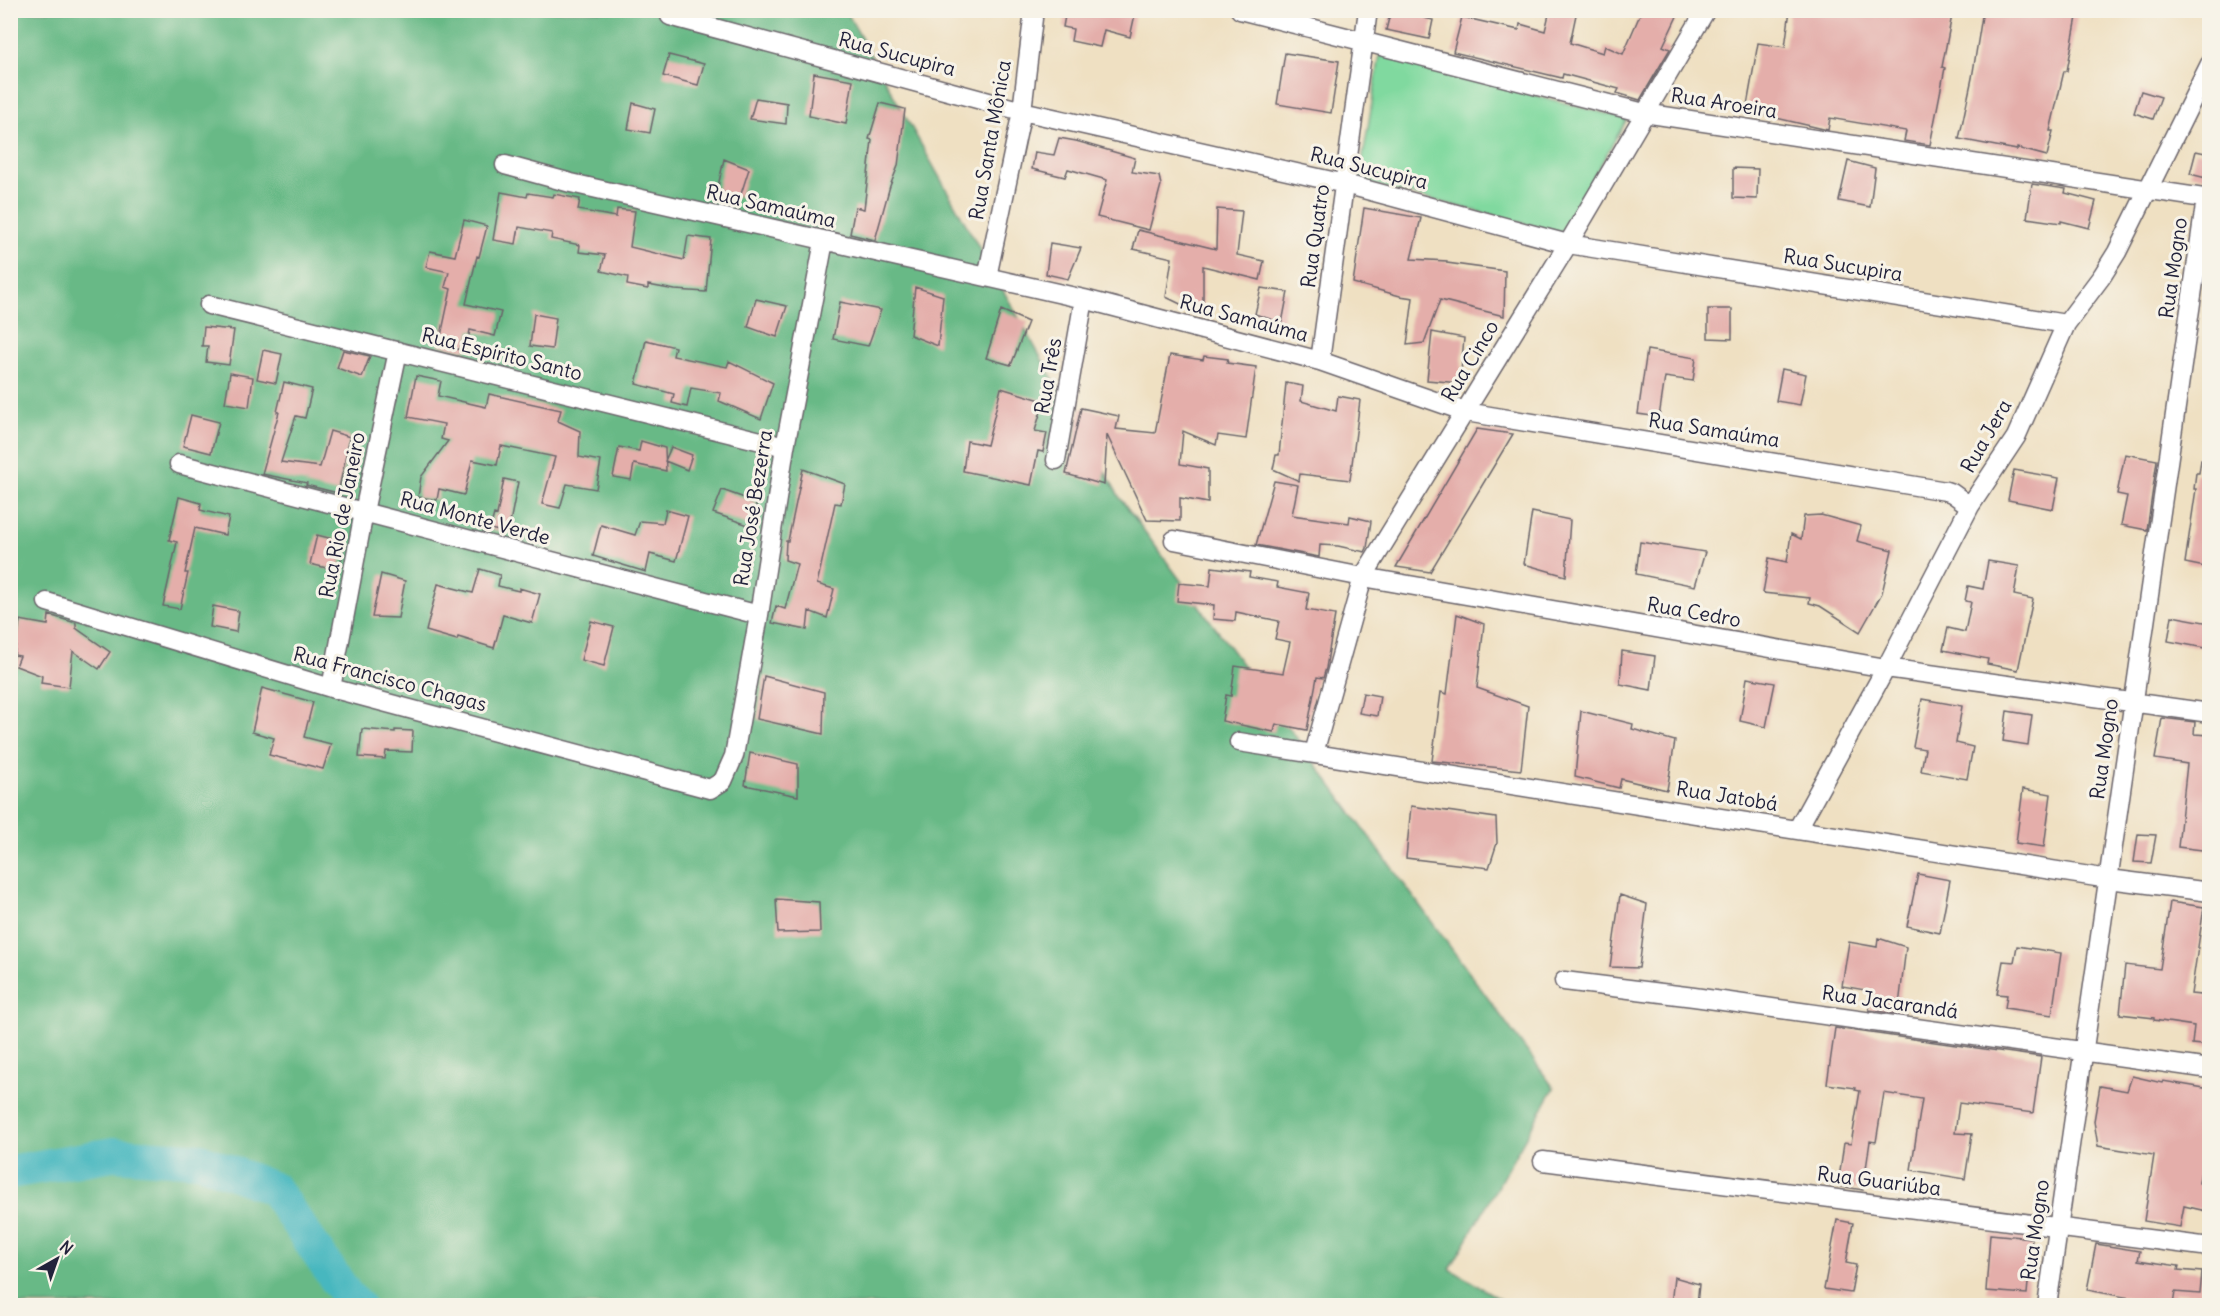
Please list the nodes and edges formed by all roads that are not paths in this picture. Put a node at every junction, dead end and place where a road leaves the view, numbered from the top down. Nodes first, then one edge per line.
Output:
1 (1034, 10) edge
2 (1240, 10) edge
3 (1368, 10) edge
4 (1706, 10) edge
5 (670, 16) dead end
6 (1363, 41) junction
7 (2210, 64) edge
8 (1022, 111) junction
9 (1644, 114) junction
10 (506, 165) dead end
11 (1345, 184) junction
12 (2148, 189) junction
13 (2208, 199) edge
14 (824, 241) junction
15 (1568, 244) junction
16 (987, 277) junction
17 (1084, 299) junction
18 (209, 305) dead end
19 (2066, 324) junction
20 (398, 351) junction
21 (1320, 361) junction
22 (1466, 412) junction
23 (785, 447) junction
24 (1056, 460) dead end
25 (179, 464) dead end
26 (1970, 506) junction
27 (364, 512) junction
28 (1174, 540) dead end
29 (1363, 578) junction
30 (47, 602) dead end
31 (759, 615) junction
32 (1886, 668) junction
33 (331, 688) junction
34 (2132, 703) junction
35 (2210, 713) edge
36 (1239, 742) dead end
37 (1314, 753) junction
38 (723, 781) joint
39 (1797, 830) junction
40 (2109, 879) junction
41 (2210, 892) edge
42 (1564, 981) dead end
43 (2084, 1052) junction
44 (2210, 1070) edge
45 (1543, 1161) dead end
46 (2059, 1227) junction
47 (2210, 1246) edge
48 (2047, 1305) edge

1 - 8 street, Rua Santa Mônica
2 - 6 street, Rua Aroeira
3 - 6 street, Rua Quatro
4 - 9 street, Rua Cinco
5 - 8 street, Rua Sucupira
6 - 9 street, Rua Aroeira
6 - 11 street, Rua Quatro
7 - 12 street, Rua Jera
8 - 11 street, Rua Sucupira
8 - 16 street, Rua Santa Mônica
9 - 12 street, Rua Aroeira
9 - 15 street, Rua Cinco
10 - 14 street, Rua Samaúma
11 - 15 street, Rua Sucupira
11 - 21 street, Rua Quatro
12 - 13 street, Rua Aroeira
12 - 19 street, Rua Jera
13 - 34 street, Rua Mogno
14 - 16 street, Rua Samaúma
14 - 23 street, Rua José Bezerra
15 - 19 street, Rua Sucupira
15 - 22 street, Rua Cinco
16 - 17 street, Rua Samaúma
17 - 21 street, Rua Samaúma
17 - 24 street, Rua Três
18 - 20 street, Rua Espírito Santo
19 - 26 street, Rua Jera
20 - 23 street, Rua Espírito Santo
20 - 27 street, Rua Rio de Janeiro
21 - 22 street, Rua Samaúma
22 - 26 street, Rua Samaúma
22 - 29 street, Rua Cinco
23 - 31 street, Rua José Bezerra
25 - 27 street, Rua Monte Verde
26 - 32 street, Rua Jera
27 - 31 street, Rua Monte Verde
27 - 33 street, Rua Rio de Janeiro
28 - 29 street, Rua Cedro
29 - 32 street, Rua Cedro
29 - 37 street, Rua Cinco
30 - 33 street, Rua Francisco Chagas
31 - 38 street, Rua José Bezerra
32 - 34 street, Rua Cedro
32 - 39 street, Rua Jera
33 - 38 street, Rua Francisco Chagas
34 - 35 street, Rua Cedro
34 - 40 street, Rua Mogno
36 - 37 street, Rua Jatobá
37 - 39 street, Rua Jatobá
39 - 40 street, Rua Jatobá
40 - 41 street, Rua Jatobá
40 - 43 street, Rua Mogno
42 - 43 street, Rua Jacarandá
43 - 44 street, Rua Jacarandá
43 - 46 street, Rua Mogno
45 - 46 street, Rua Guariúba
46 - 47 street, Rua Guariúba
46 - 48 street, Rua Mogno

